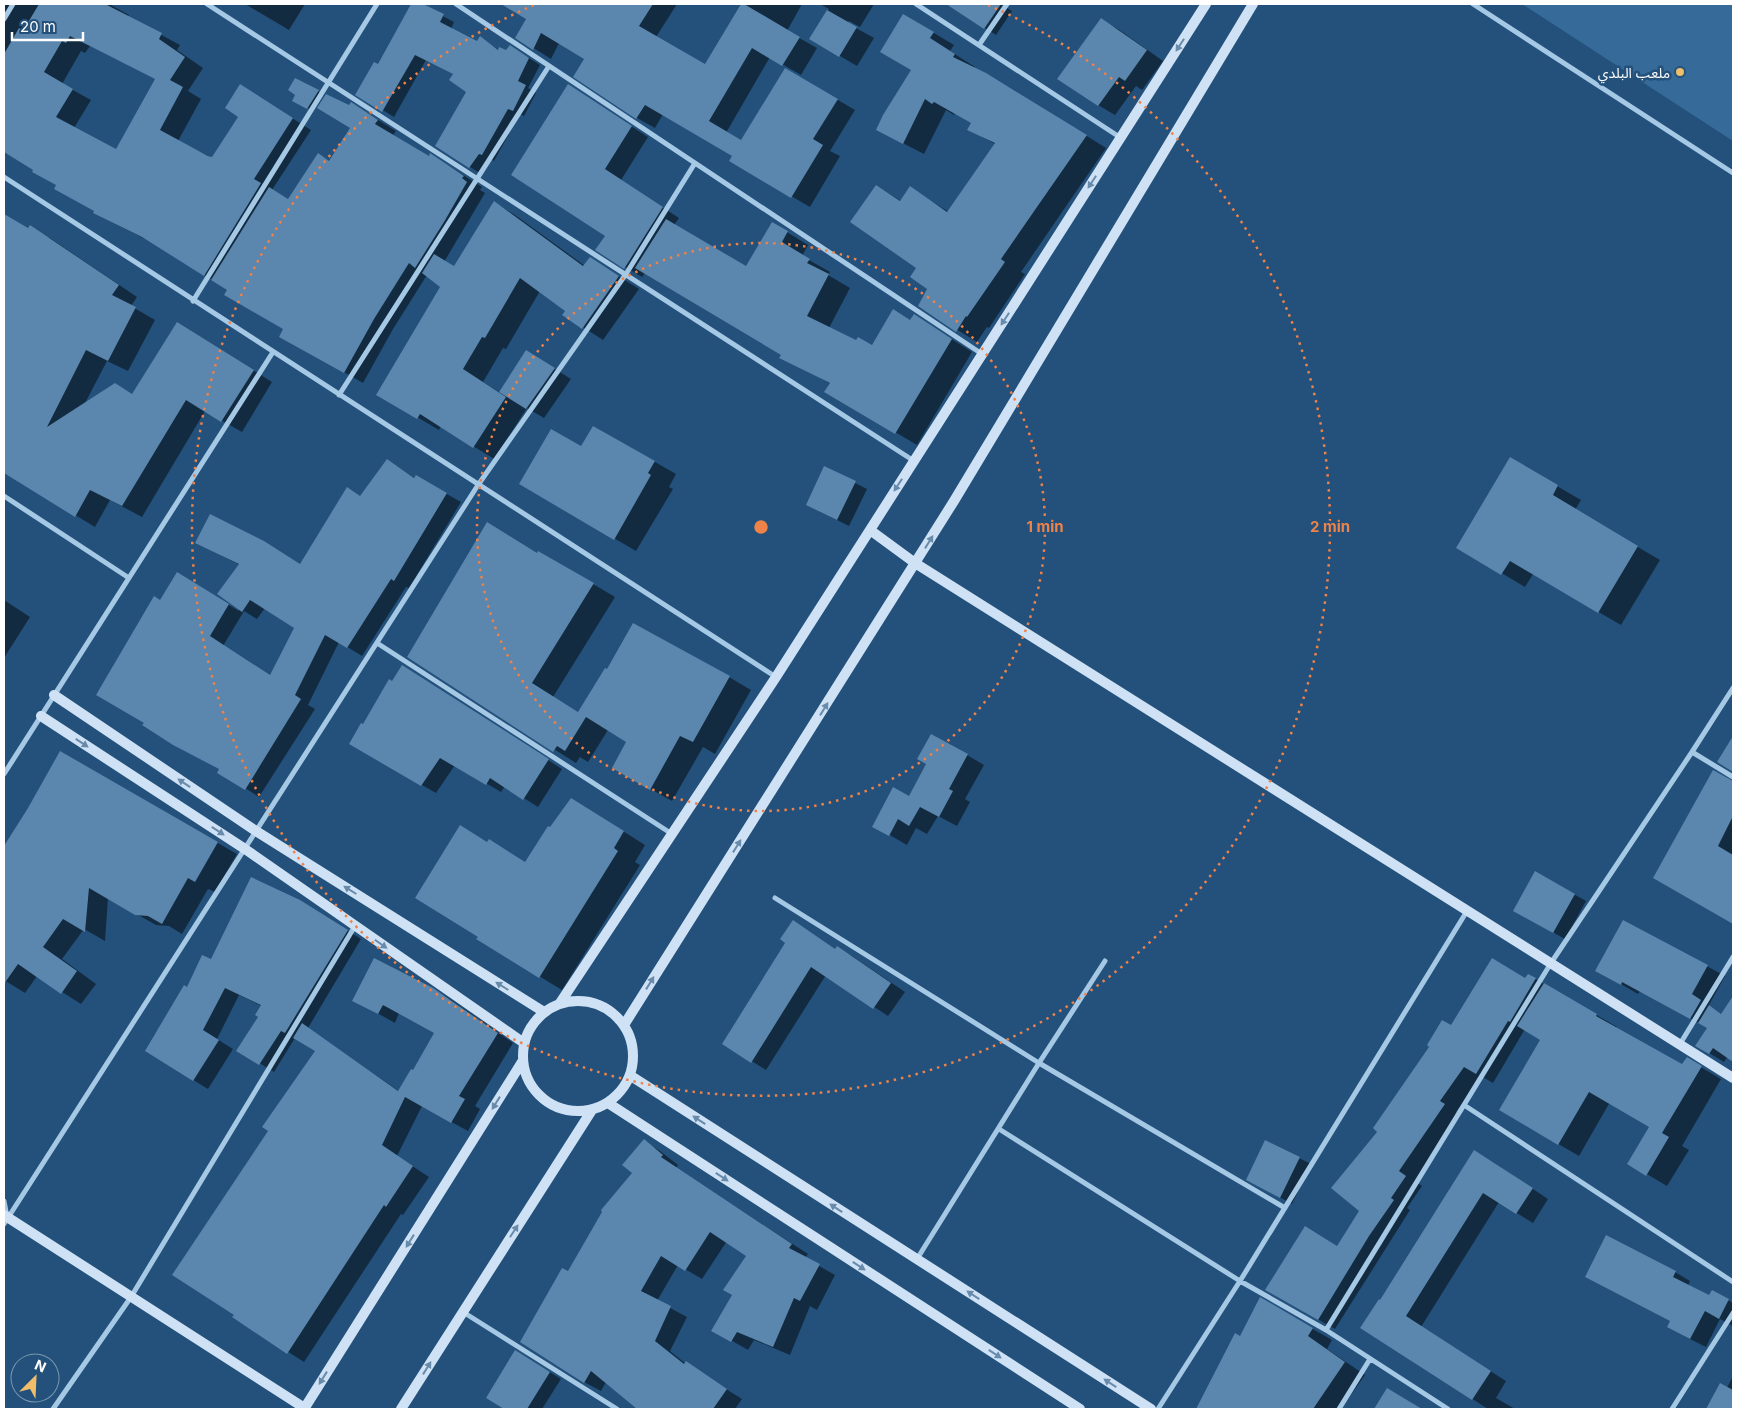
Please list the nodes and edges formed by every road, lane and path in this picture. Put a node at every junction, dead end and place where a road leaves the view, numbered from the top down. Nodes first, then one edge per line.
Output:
1 (14, 4) edge
2 (207, 4) edge
3 (377, 4) edge
4 (456, 4) edge
5 (916, 4) edge
6 (1007, 4) edge
7 (1206, 4) edge
8 (1253, 4) edge
9 (1473, 4) edge
10 (4, 20) edge
11 (979, 45) junction
12 (550, 66) junction
13 (327, 82) junction
14 (1121, 138) junction
15 (695, 163) junction
16 (1733, 173) edge
17 (4, 177) edge
18 (477, 178) junction
19 (626, 274) junction
20 (193, 301) junction
21 (273, 352) junction
22 (982, 354) junction
23 (339, 395) junction
24 (914, 461) junction
25 (478, 485) junction
26 (4, 496) edge
27 (870, 530) junction
28 (915, 563) junction
29 (129, 578) junction
30 (377, 642) junction
31 (776, 677) junction
32 (1733, 688) edge
33 (54, 695) junction
34 (41, 716) junction
35 (1692, 752) junction
36 (4, 774) edge
37 (1733, 776) edge
38 (256, 831) junction
39 (672, 834) junction
40 (245, 849) junction
41 (775, 898) dead end
42 (1467, 910) junction
43 (356, 926) junction
44 (1733, 957) edge
45 (1105, 961) dead end
46 (1550, 963) junction
47 (560, 1003) junction
48 (544, 1012) junction
49 (624, 1024) junction
50 (524, 1043) junction
51 (1680, 1044) junction
52 (522, 1062) junction
53 (1038, 1063) junction
54 (631, 1076) junction
55 (1733, 1078) edge
56 (608, 1103) junction
57 (1464, 1105) junction
58 (592, 1110) junction
59 (999, 1129) junction
60 (4, 1201) edge
61 (1285, 1208) junction
62 (5, 1219) edge
63 (917, 1260) junction
64 (1240, 1281) junction
65 (1733, 1282) edge
66 (131, 1297) junction
67 (463, 1312) junction
68 (1733, 1313) edge
69 (1326, 1330) junction
70 (1370, 1359) junction
71 (53, 1409) edge
72 (305, 1409) edge
73 (401, 1409) edge
74 (617, 1409) edge
75 (1080, 1409) edge
76 (1151, 1409) edge
77 (1158, 1409) edge
78 (1339, 1409) edge
79 (1448, 1409) edge
80 (1672, 1409) edge

1 - 10 street
2 - 13 street
3 - 13 street
4 - 12 street
5 - 11 street
6 - 11 street
7 -> 14 street
28 -> 8 street
9 - 16 street
11 - 14 street
12 - 15 street
12 - 18 street
13 - 18 street
13 - 20 street
14 -> 22 street
15 - 19 street
15 - 22 street
17 - 20 street
18 - 19 street
18 - 23 street
19 - 24 street
19 - 25 street
20 - 21 street
21 - 23 street
21 - 29 street
22 - 24 street
23 - 25 street
24 -> 27 street
25 - 30 street
25 - 31 street
26 - 29 street
27 - 28 street
27 - 31 street
28 - 42 street
49 -> 28 street
29 - 33 street
30 - 38 street
30 - 39 street
31 - 39 street
32 - 35 street
33 - 34 street
38 -> 33 street
34 - 36 street
34 -> 40 street
35 - 37 street
35 - 46 street
38 - 40 street
48 -> 38 street
39 - 47 street
40 - 43 street
40 - 62 street
41 - 53 street
42 - 46 street
42 - 61 street
43 -> 50 street
43 - 66 street
44 - 51 street
45 - 53 street
46 - 51 street
46 - 57 street
47 - 48 street
47 - 49 street
48 - 50 street
49 - 54 street
50 - 52 street
51 - 55 street
52 - 58 street
52 -> 72 street
53 - 59 street
53 - 61 street
54 - 56 street
63 -> 54 street
56 - 58 street
56 -> 75 street
57 - 65 street
57 - 69 street
67 -> 58 street
59 - 63 street
59 - 64 street
60 - 62 street
61 - 64 street
62 - 66 street
76 -> 63 street
64 - 69 street
64 - 77 street
66 - 71 street
66 - 72 street
73 -> 67 street
67 - 74 street
68 - 80 street
69 - 70 street
70 - 78 street
70 - 79 street

